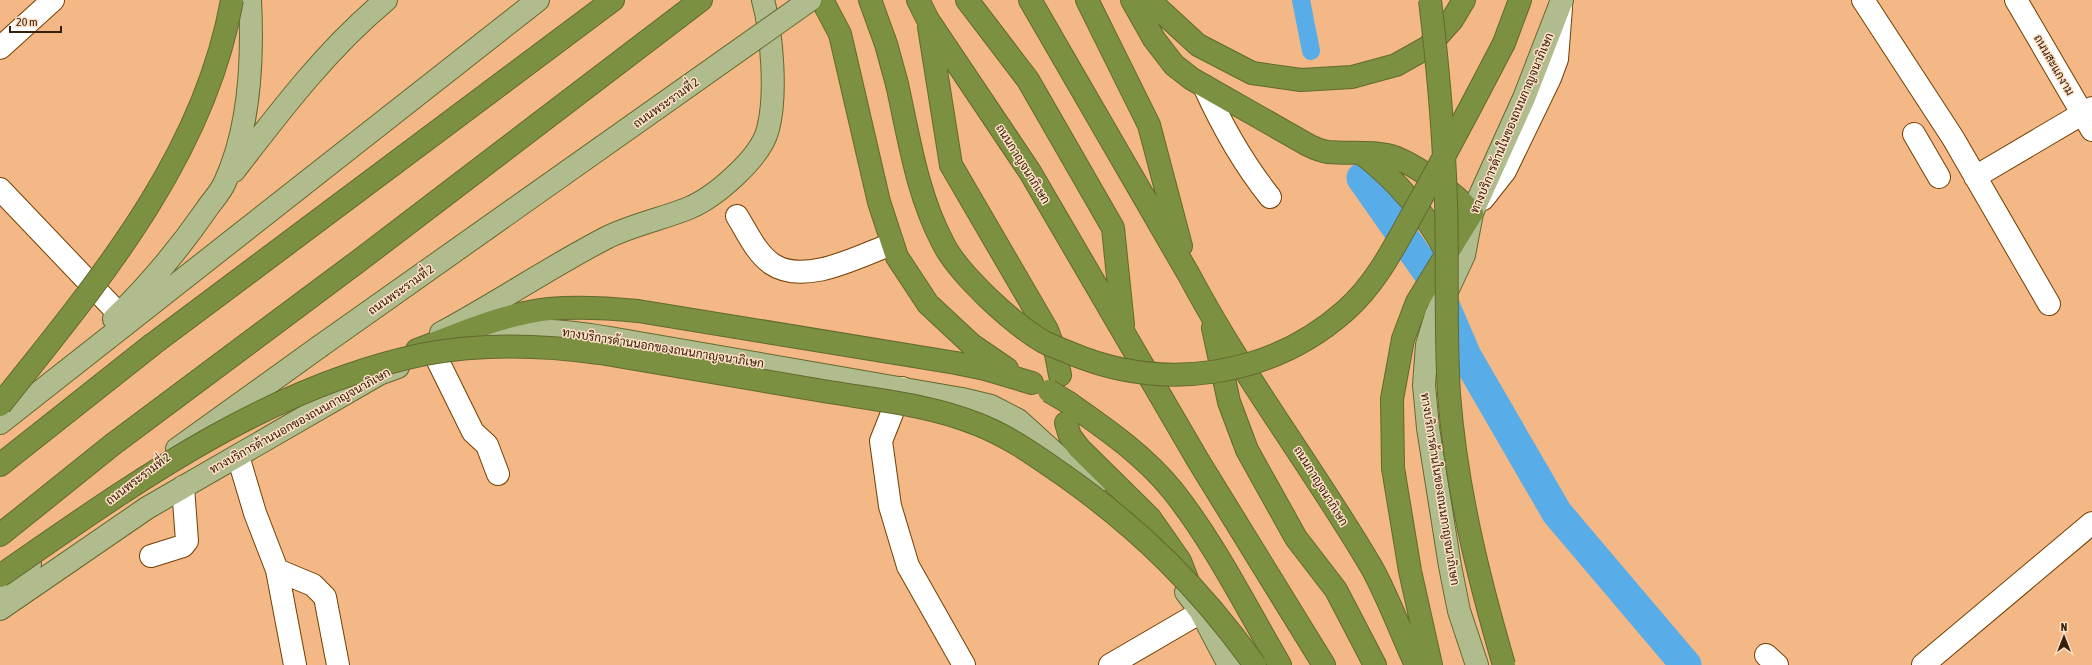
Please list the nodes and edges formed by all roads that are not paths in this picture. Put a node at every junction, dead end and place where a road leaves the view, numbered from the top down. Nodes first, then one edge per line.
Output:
1 (53, 0) edge
2 (232, 0) edge
3 (250, 0) edge
4 (386, 0) edge
5 (538, 0) edge
6 (613, 0) edge
7 (701, 0) edge
8 (763, 0) edge
9 (822, 0) edge
10 (870, 0) edge
11 (918, 0) edge
12 (967, 0) edge
13 (1030, 0) edge
14 (1087, 0) edge
15 (1132, 0) edge
16 (1149, 0) edge
17 (1430, 0) edge
18 (1464, 0) edge
19 (1520, 0) edge
20 (1863, 0) edge
21 (2016, 0) edge
22 (808, 3) edge
23 (1562, 3) edge
24 (928, 20) junction
25 (0, 48) edge
26 (1204, 86) junction
27 (2089, 117) edge
28 (1914, 134) dead end
29 (1953, 138) junction
30 (1361, 153) junction
31 (1926, 155) junction
32 (1939, 177) dead end
33 (1975, 177) junction
34 (225, 183) junction
35 (2, 195) edge
36 (1270, 197) dead end
37 (1472, 213) junction
38 (737, 216) dead end
39 (892, 244) junction
40 (1451, 257) junction
41 (1190, 275) junction
42 (2049, 304) dead end
43 (119, 314) junction
44 (1210, 315) junction
45 (1123, 333) junction
46 (434, 353) junction
47 (388, 361) junction
48 (1047, 383) junction
49 (902, 388) junction
50 (37, 393) junction
51 (1067, 413) junction
52 (1, 417) edge
53 (257, 444) junction
54 (238, 456) junction
55 (0, 465) edge
56 (498, 474) dead end
57 (183, 487) junction
58 (2092, 523) edge
59 (0, 535) edge
60 (151, 556) dead end
61 (276, 570) junction
62 (0, 576) edge
63 (0, 591) edge
64 (1198, 608) junction
65 (0, 609) edge
66 (295, 665) edge
67 (338, 665) edge
68 (964, 665) edge
69 (1110, 665) edge
70 (1229, 665) edge
71 (1255, 665) edge
72 (1280, 665) edge
73 (1324, 665) edge
74 (1375, 665) edge
75 (1416, 665) edge
76 (1431, 665) edge
77 (1477, 665) edge
78 (1504, 665) edge
79 (1923, 665) edge

1 - 25 street
2 - 52 highway, bridge
3 - 34 main road
4 - 34 main road
5 - 50 main road
6 - 55 highway
7 - 59 highway
8 - 47 main road
9 - 39 highway
10 - 19 highway, bridge
11 - 24 highway, ถนนกาญจนาภิเษก
12 - 45 highway, ถนนกาญจนาภิเษก
13 - 41 highway, ถนนกาญจนาภิเษก
14 - 41 highway
15 - 26 highway
16 - 18 highway
17 - 78 highway, bridge
20 - 29 street
21 - 27 street, ถนนสะแกงาม
22 - 63 main road, ถนนพระรามที่ 2, bridge
23 - 37 main road, ทางบริการด้านในของถนนกาญจนาภิเษก
24 - 45 highway, ถนนกาญจนาภิเษก
24 - 48 highway
26 - 30 highway
26 - 36 street
27 - 33 street
28 - 31 street
29 - 31 street
29 - 33 street
30 - 37 highway
30 - 40 highway
31 - 32 street
33 - 42 street
34 - 43 main road
35 - 43 street
37 - 40 highway
38 - 39 street
39 - 48 highway
40 - 76 highway
40 - 77 main road, ทางบริการด้านในของถนนกาญจนาภิเษก, bridge
41 - 44 highway, ถนนกาญจนาภิเษก
43 - 50 main road
44 - 74 highway, ถนนกาญจนาภิเษก
44 - 75 highway, ถนนกาญจนาภิเษก
45 - 73 highway, ถนนกาญจนาภิเษก
46 - 49 main road, ทางบริการด้านนอกของถนนกาญจนาภิเษก
46 - 53 main road, ทางบริการด้านนอกของถนนกาญจนาภิเษก
46 - 56 street
47 - 48 highway
47 - 53 main road
48 - 51 highway, bridge
49 - 64 main road, ทางบริการด้านนอกของถนนกาญจนาภิเษก
49 - 68 street
50 - 52 main road
51 - 64 highway
51 - 72 highway
53 - 54 main road, ทางบริการด้านนอกของถนนกาญจนาภิเษก
54 - 57 main road, ทางบริการด้านนอกของถนนกาญจนาภิเษก
54 - 61 street
57 - 60 street
57 - 65 main road, ทางบริการด้านนอกของถนนกาญจนาภิเษก
58 - 79 street
61 - 66 street
61 - 67 street
62 - 71 highway, bridge
64 - 69 street
64 - 70 main road, ทางบริการด้านนอกของถนนกาญจนาภิเษก

